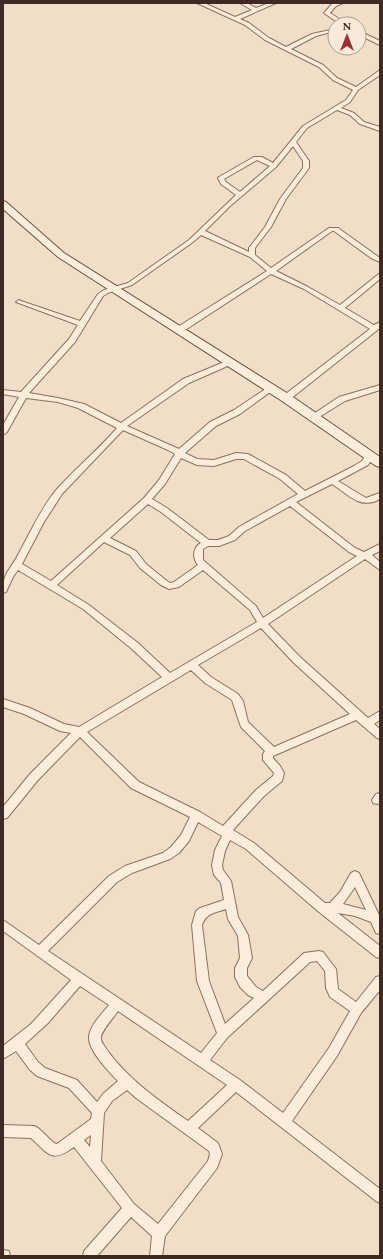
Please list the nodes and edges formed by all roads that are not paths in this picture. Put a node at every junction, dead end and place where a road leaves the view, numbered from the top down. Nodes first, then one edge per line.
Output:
1 (200, 3) edge
2 (243, 3) edge
3 (273, 3) edge
4 (334, 4) edge
5 (256, 10) junction
6 (332, 16) edge
7 (235, 19) junction
8 (327, 32) edge
9 (367, 37) edge
10 (380, 43) edge
11 (286, 49) junction
12 (380, 72) edge
13 (380, 79) edge
14 (366, 82) junction
15 (356, 89) junction
16 (337, 108) junction
17 (380, 129) edge
18 (294, 143) junction
19 (289, 149) junction
20 (298, 149) junction
21 (274, 166) junction
22 (240, 195) junction
23 (3, 204) edge
24 (201, 232) junction
25 (252, 256) junction
26 (380, 260) edge
27 (271, 271) junction
28 (380, 275) edge
29 (117, 290) junction
30 (19, 302) dead end
31 (340, 309) junction
32 (81, 324) junction
33 (378, 327) edge
34 (180, 330) junction
35 (229, 362) junction
36 (380, 387) edge
37 (270, 388) junction
38 (3, 392) edge
39 (24, 394) junction
40 (286, 398) junction
41 (313, 417) junction
42 (122, 426) junction
43 (3, 432) edge
44 (180, 453) junction
45 (370, 456) junction
46 (380, 463) edge
47 (331, 480) junction
48 (304, 495) junction
49 (380, 496) edge
50 (147, 500) junction
51 (290, 502) junction
52 (103, 538) junction
53 (207, 543) junction
54 (380, 547) edge
55 (363, 556) junction
56 (17, 565) junction
57 (204, 565) junction
58 (380, 567) edge
59 (51, 586) junction
60 (3, 590) edge
61 (262, 623) junction
62 (191, 664) junction
63 (168, 677) junction
64 (3, 703) edge
65 (357, 715) junction
66 (380, 715) edge
67 (367, 724) junction
68 (80, 731) junction
69 (380, 735) edge
70 (272, 751) junction
71 (3, 815) edge
72 (196, 815) junction
73 (227, 832) junction
74 (229, 903) junction
75 (328, 907) junction
76 (374, 918) junction
77 (3, 925) edge
78 (380, 929) edge
79 (40, 952) junction
80 (380, 953) edge
81 (79, 979) junction
82 (380, 981) edge
83 (263, 997) junction
84 (117, 1004) junction
85 (357, 1009) junction
86 (223, 1034) junction
87 (18, 1043) junction
88 (3, 1053) edge
89 (203, 1060) junction
90 (127, 1082) junction
91 (236, 1084) junction
92 (98, 1117) junction
93 (284, 1122) junction
94 (189, 1128) junction
95 (3, 1130) edge
96 (75, 1138) junction
97 (95, 1162) junction
98 (380, 1197) edge
99 (130, 1208) junction
100 (159, 1233) junction
101 (89, 1256) edge
102 (156, 1256) edge

1 - 7 street
2 - 5 street
3 - 5 street
4 - 6 street
5 - 7 street
7 - 11 street
8 - 11 street
9 - 10 street
11 - 15 street
12 - 14 street
13 - 14 street
14 - 15 street
15 - 16 street
16 - 17 street
16 - 18 street
18 - 19 street
18 - 20 street
19 - 20 street
19 - 21 street
20 - 25 street
21 - 22 street
21 - 22 street
22 - 24 street
23 - 29 street
24 - 25 street
24 - 29 street
25 - 27 street
26 - 27 street
27 - 31 street
27 - 34 street
28 - 31 street
29 - 32 street
29 - 34 street
30 - 32 street
31 - 33 street
32 - 39 street
33 - 40 street
34 - 35 street
35 - 37 street
35 - 42 street
36 - 41 street
37 - 40 street
37 - 44 street
38 - 39 street
39 - 42 street
39 - 43 street
40 - 41 street
41 - 45 street
42 - 44 street
42 - 56 street
44 - 48 street
44 - 50 street
45 - 46 street
45 - 47 street
47 - 48 street
47 - 49 street
48 - 51 street
50 - 52 street
50 - 53 street
51 - 53 street
51 - 55 street
52 - 57 street
52 - 59 street
53 - 57 street
54 - 55 street
55 - 58 street
55 - 61 street
56 - 59 street
56 - 60 street
57 - 61 street
59 - 63 street
61 - 62 street
61 - 65 street
62 - 63 street
62 - 70 street
63 - 68 street
64 - 68 street
65 - 67 street
65 - 70 street
66 - 67 street
67 - 69 street
68 - 71 street
68 - 72 street
70 - 73 street
72 - 73 street
72 - 79 street
73 - 74 street
73 - 75 street
74 - 83 street
74 - 86 street
75 - 76 street
75 - 76 street
75 - 80 street
76 - 78 street
77 - 79 street
79 - 81 street
81 - 84 street
81 - 87 street
82 - 85 street
83 - 85 street
83 - 86 street
84 - 89 street
84 - 90 street
85 - 93 street
86 - 89 street
87 - 88 street
87 - 92 street
89 - 91 street
90 - 92 street
90 - 94 street
91 - 93 street
91 - 94 street
92 - 96 street
92 - 97 street
93 - 98 street
94 - 100 street
95 - 96 street
96 - 97 street
97 - 99 street
99 - 100 street
99 - 101 street
100 - 102 street

